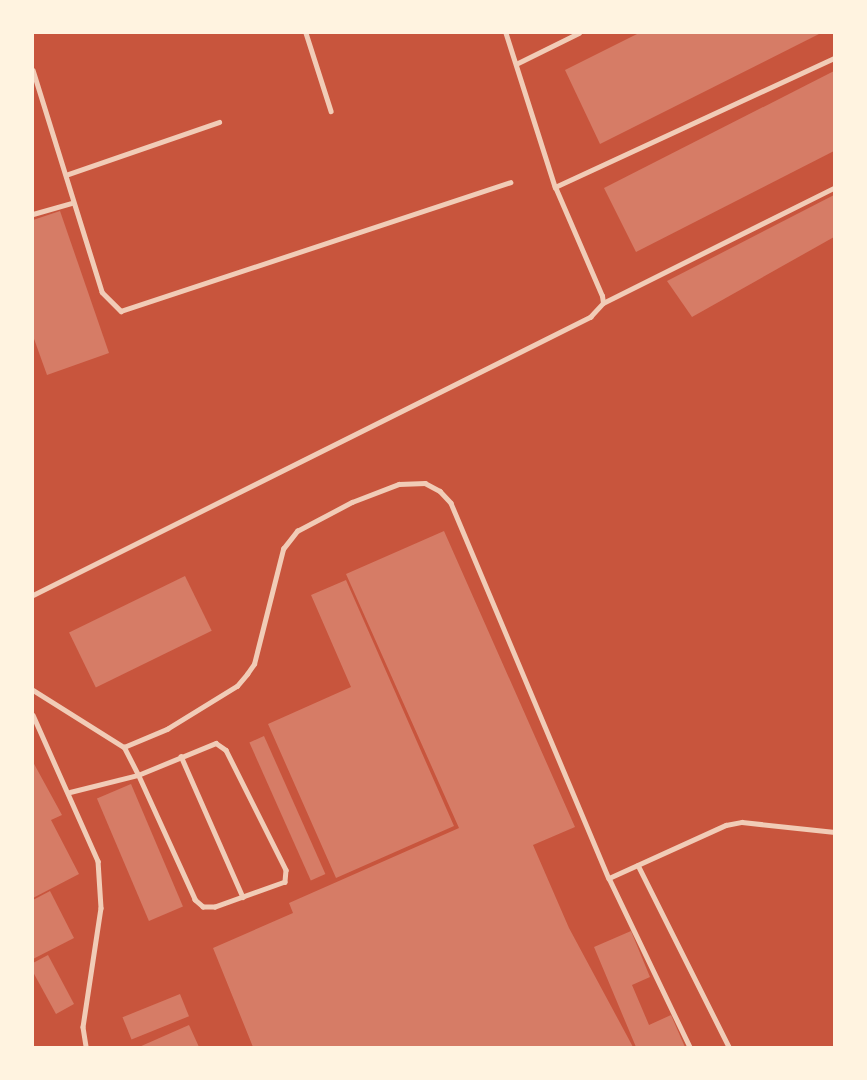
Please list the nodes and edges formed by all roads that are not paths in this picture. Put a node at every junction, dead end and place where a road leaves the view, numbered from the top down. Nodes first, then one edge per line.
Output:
1 (306, 33) edge
2 (506, 33) edge
3 (579, 33) edge
4 (834, 58) edge
5 (516, 64) junction
6 (33, 70) edge
7 (331, 111) dead end
8 (219, 122) dead end
9 (66, 175) junction
10 (510, 182) dead end
11 (555, 187) junction
12 (834, 188) edge
13 (72, 203) junction
14 (33, 214) edge
15 (603, 303) junction
16 (33, 595) edge
17 (33, 690) edge
18 (33, 714) edge
19 (124, 747) junction
20 (181, 756) junction
21 (138, 775) junction
22 (70, 792) junction
23 (834, 832) edge
24 (638, 865) junction
25 (609, 878) junction
26 (243, 897) junction
27 (86, 1047) edge
28 (690, 1047) edge
29 (729, 1047) edge

1 - 7 lane
2 - 5 lane
3 - 5 lane
4 - 11 lane
5 - 11 lane
6 - 9 lane
8 - 9 lane
9 - 13 lane
10 - 13 lane
11 - 15 lane
12 - 15 lane
13 - 14 lane
15 - 16 lane
17 - 19 lane
18 - 22 lane
19 - 21 lane
19 - 25 lane
20 - 21 lane
20 - 26 lane
20 - 26 lane
21 - 22 lane
21 - 26 lane
22 - 27 lane
23 - 24 lane
24 - 25 lane
24 - 29 lane
25 - 28 lane

